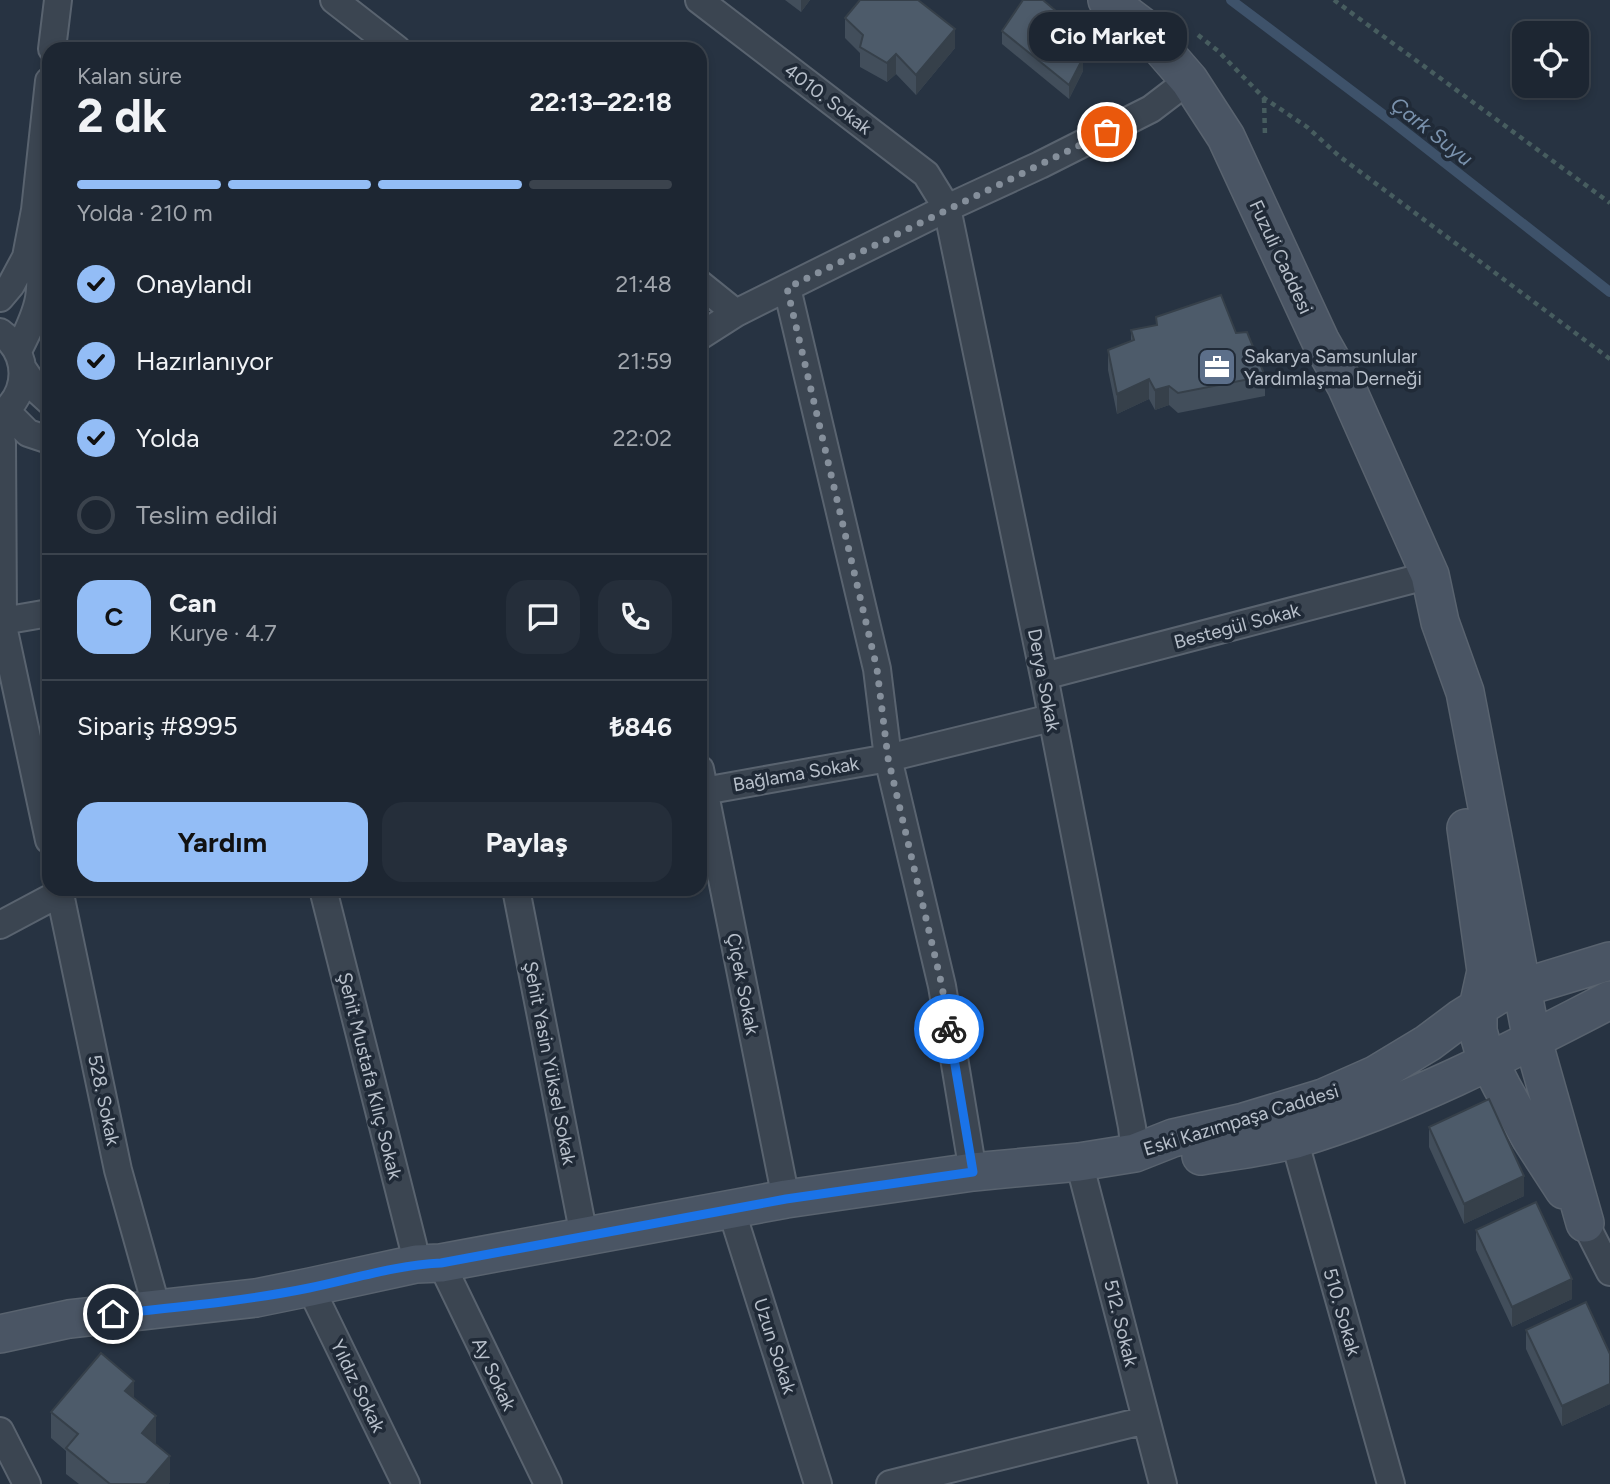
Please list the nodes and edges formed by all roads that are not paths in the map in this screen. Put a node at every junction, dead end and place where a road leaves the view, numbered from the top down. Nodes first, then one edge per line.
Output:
1 (58, 0) edge
2 (334, 0) edge
3 (699, 0) edge
4 (1107, 0) edge
5 (53, 42) edge
6 (388, 42) edge
7 (1189, 80) junction
8 (42, 145) edge
9 (947, 208) junction
10 (35, 209) junction
11 (787, 288) junction
12 (707, 290) edge
13 (0, 298) edge
14 (736, 313) junction
15 (0, 332) edge
16 (707, 332) edge
17 (20, 360) junction
18 (42, 395) edge
19 (2, 419) edge
20 (42, 438) edge
21 (1430, 575) junction
22 (42, 614) edge
23 (1, 617) edge
24 (1440, 622) junction
25 (1044, 676) junction
26 (1051, 718) junction
27 (888, 758) junction
28 (707, 795) edge
29 (42, 807) edge
30 (707, 815) edge
31 (51, 896) edge
32 (61, 896) edge
33 (328, 896) edge
34 (517, 896) edge
35 (0, 925) edge
36 (1610, 961) edge
37 (1522, 987) junction
38 (1610, 1000) edge
39 (1478, 1007) junction
40 (1533, 1041) junction
41 (1489, 1061) junction
42 (1294, 1139) junction
43 (1135, 1153) junction
44 (1079, 1162) junction
45 (973, 1172) junction
46 (786, 1199) junction
47 (731, 1209) junction
48 (1585, 1223) junction
49 (584, 1236) junction
50 (429, 1263) junction
51 (1610, 1272) edge
52 (310, 1287) junction
53 (156, 1309) junction
54 (0, 1334) edge
55 (1146, 1420) junction
56 (0, 1431) edge
57 (27, 1484) edge
58 (406, 1484) edge
59 (548, 1484) edge
60 (818, 1484) edge
61 (890, 1484) edge
62 (1163, 1484) edge
63 (1391, 1484) edge

1 - 5 street
2 - 6 street
3 - 9 street, 4010. Sokak
4 - 7 street, Fuzuli Caddesi
7 - 9 street
7 - 21 street, Fuzuli Caddesi
8 - 10 street
9 - 11 street
9 - 25 street, Derya Sokak
10 - 13 street
10 - 17 street
11 - 14 street
11 - 27 street
12 - 14 street
14 - 16 street
15 - 17 street
17 - 18 street
17 - 19 street
19 - 20 street
19 - 23 street
21 - 24 street, Fuzuli Caddesi
21 - 25 street, Bestegül Sokak
22 - 23 street
23 - 29 street
24 - 37 street
24 - 39 street
25 - 26 street, Derya Sokak
26 - 27 street, Bağlama Sokak
26 - 43 street, Derya Sokak
27 - 28 street, Bağlama Sokak
27 - 45 street
30 - 46 street, Çiçek Sokak
31 - 35 street
32 - 53 street, 528. Sokak
33 - 50 street, Şehit Mustafa Kılıç Sokak
34 - 49 street, Şehit Yasin Yüksel Sokak
36 - 37 street, Eski Kazımpaşa Caddesi
37 - 39 street, Eski Kazımpaşa Caddesi
37 - 40 street
38 - 40 street, Eski Kazımpaşa Caddesi
39 - 41 street
39 - 43 street, Eski Kazımpaşa Caddesi
40 - 41 street, Eski Kazımpaşa Caddesi
40 - 48 street
41 - 42 street, Eski Kazımpaşa Caddesi
41 - 48 street
42 - 43 street, Eski Kazımpaşa Caddesi
42 - 63 street, 510. Sokak
43 - 44 street, Eski Kazımpaşa Caddesi
44 - 45 street, Eski Kazımpaşa Caddesi
44 - 55 street, 512. Sokak
45 - 46 street, Eski Kazımpaşa Caddesi
46 - 47 street, Eski Kazımpaşa Caddesi
47 - 49 street, Eski Kazımpaşa Caddesi
47 - 60 street, Uzun Sokak
48 - 51 street
49 - 50 street, Eski Kazımpaşa Caddesi
50 - 52 street, Eski Kazımpaşa Caddesi
50 - 59 street, Ay Sokak
52 - 53 street, Eski Kazımpaşa Caddesi
52 - 58 street, Yıldız Sokak
53 - 54 street, Eski Kazımpaşa Caddesi
55 - 61 street
55 - 62 street, 512. Sokak
56 - 57 street

